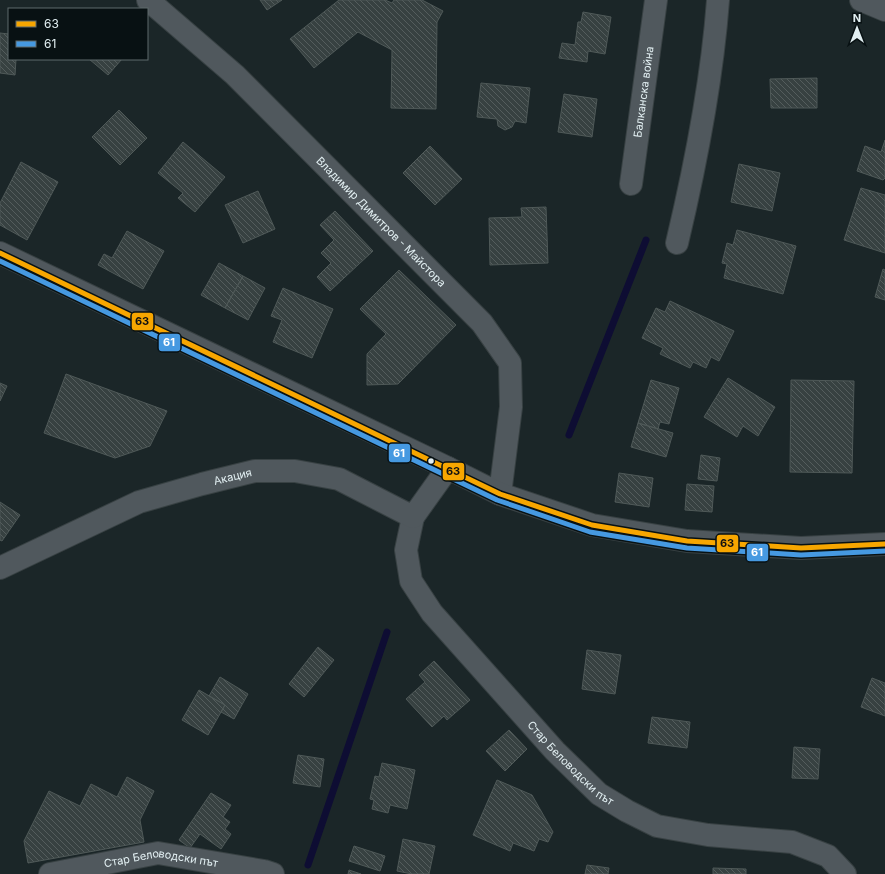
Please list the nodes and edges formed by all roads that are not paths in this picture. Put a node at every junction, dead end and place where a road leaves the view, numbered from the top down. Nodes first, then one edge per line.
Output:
1 (148, 0) edge
2 (656, 0) edge
3 (718, 0) edge
4 (861, 0) edge
5 (885, 10) edge
6 (631, 184) dead end
7 (677, 243) dead end
8 (0, 253) edge
9 (448, 468) junction
10 (500, 494) junction
11 (413, 517) junction
12 (885, 544) edge
13 (0, 568) edge
14 (50, 874) edge
15 (273, 874) edge
16 (845, 874) edge

1 - 10 street, Владимир Димитров - Майстора
2 - 6 street, Балканска война
3 - 7 street
4 - 5 street
8 - 9 street
9 - 10 street
9 - 11 street
10 - 12 street
11 - 13 street, Акация
11 - 16 street, Стар Беловодски път
14 - 15 street, Стар Беловодски път

